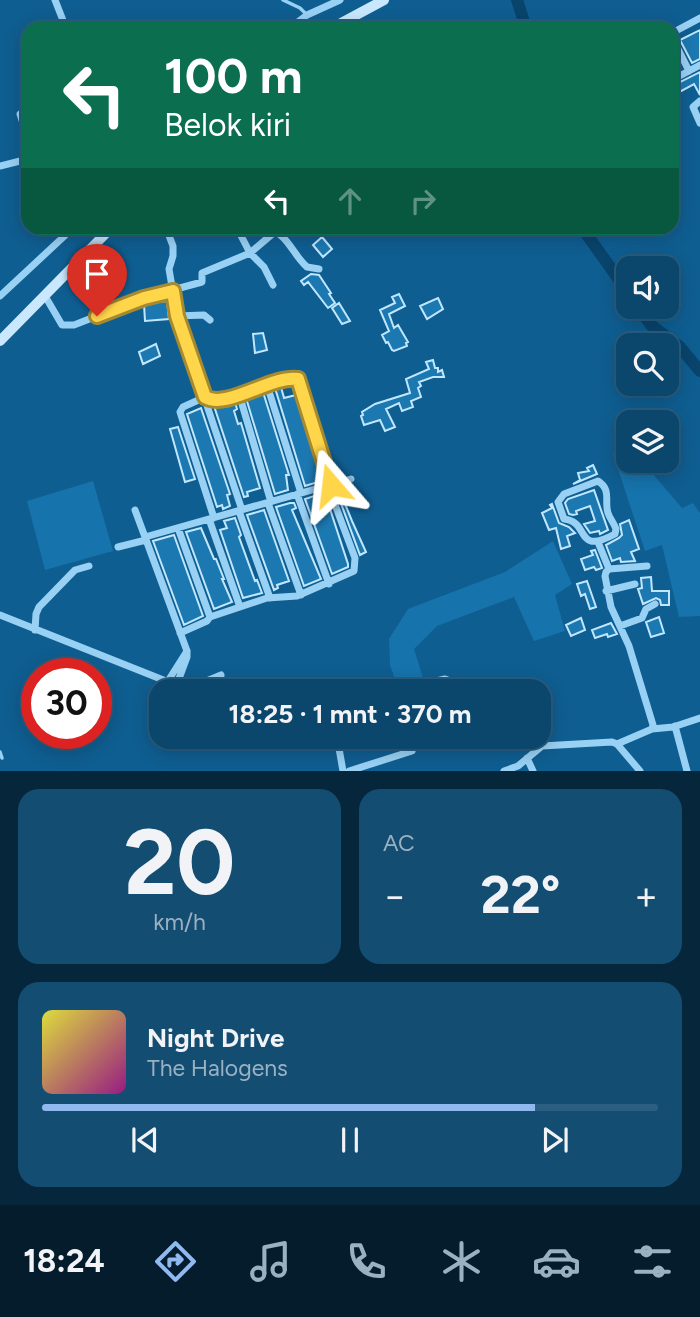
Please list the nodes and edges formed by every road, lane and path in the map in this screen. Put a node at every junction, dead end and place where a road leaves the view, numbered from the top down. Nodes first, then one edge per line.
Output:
1 (55, 0) edge
2 (283, 0) edge
3 (340, 0) edge
4 (384, 0) edge
5 (307, 15) junction
6 (351, 18) junction
7 (700, 19) edge
8 (63, 21) edge
9 (299, 21) edge
10 (345, 21) edge
11 (353, 21) edge
12 (679, 31) edge
13 (679, 50) edge
14 (700, 65) edge
15 (689, 71) junction
16 (679, 76) edge
17 (700, 101) edge
18 (700, 123) edge
19 (21, 161) edge
20 (0, 166) edge
21 (65, 235) edge
22 (104, 235) edge
23 (169, 235) edge
24 (241, 235) edge
25 (271, 235) edge
26 (282, 235) edge
27 (250, 253) junction
28 (319, 269) dead end
29 (274, 285) dead end
30 (173, 291) junction
31 (0, 296) edge
32 (45, 296) junction
33 (177, 316) junction
34 (211, 320) dead end
35 (0, 341) edge
36 (267, 385) junction
37 (239, 394) junction
38 (205, 397) junction
39 (351, 479) dead end
40 (329, 485) junction
41 (299, 494) junction
42 (270, 502) junction
43 (135, 510) dead end
44 (241, 510) junction
45 (211, 518) junction
46 (178, 528) junction
47 (146, 539) junction
48 (598, 542) junction
49 (118, 547) dead end
50 (89, 566) dead end
51 (647, 566) dead end
52 (610, 569) junction
53 (329, 584) junction
54 (635, 584) dead end
55 (606, 590) junction
56 (301, 595) junction
57 (270, 598) junction
58 (655, 604) dead end
59 (240, 607) junction
60 (0, 615) edge
61 (211, 617) junction
62 (620, 626) junction
63 (35, 630) junction
64 (180, 633) junction
65 (187, 651) junction
66 (221, 675) dead end
67 (163, 679) edge
68 (169, 679) edge
69 (179, 679) edge
70 (212, 679) edge
71 (700, 718) edge
72 (675, 726) junction
73 (652, 729) junction
74 (617, 744) junction
75 (551, 745) edge
76 (339, 749) edge
77 (538, 749) edge
78 (412, 751) dead end
79 (0, 752) edge
80 (2, 758) dead end
81 (527, 758) junction
82 (343, 771) edge
83 (349, 771) edge
84 (504, 771) edge
85 (533, 771) edge
86 (640, 771) edge
87 (687, 771) edge

1 - 8 street
2 - 5 lane
3 - 5 street
4 - 6 street
5 - 9 street
6 - 10 street
6 - 11 street
7 - 12 street
13 - 15 street
14 - 15 street
15 - 16 street
17 - 18 street
19 - 20 street
21 - 31 street
22 - 32 street
23 - 30 street
24 - 27 street
25 - 27 street
26 - 28 street
27 - 29 street
27 - 30 street
30 - 32 street
30 - 33 street
32 - 35 street
33 - 34 street
33 - 38 street
36 - 37 street
36 - 40 street
36 - 41 street
37 - 38 street
37 - 42 street
38 - 44 street
38 - 45 street
39 - 40 street
40 - 41 street
40 - 53 street
41 - 42 street
41 - 53 street
42 - 44 street
42 - 56 street
43 - 47 street
44 - 45 street
44 - 57 street
45 - 46 street
45 - 59 street
46 - 47 street
46 - 61 street
47 - 49 street
47 - 64 street
48 - 48 street
48 - 52 street
50 - 63 street
51 - 52 street
52 - 55 street
53 - 56 street
54 - 55 street
55 - 62 street
56 - 57 street
57 - 59 street
58 - 62 street
59 - 61 street
60 - 63 street
61 - 64 street
62 - 73 street
63 - 67 street
64 - 65 street
65 - 68 street
65 - 69 street
66 - 70 street
71 - 72 street
72 - 73 street
72 - 87 street
73 - 74 street
74 - 75 street
74 - 86 street
76 - 82 street
77 - 81 street
78 - 83 street
79 - 80 lane
81 - 84 street
81 - 85 street

